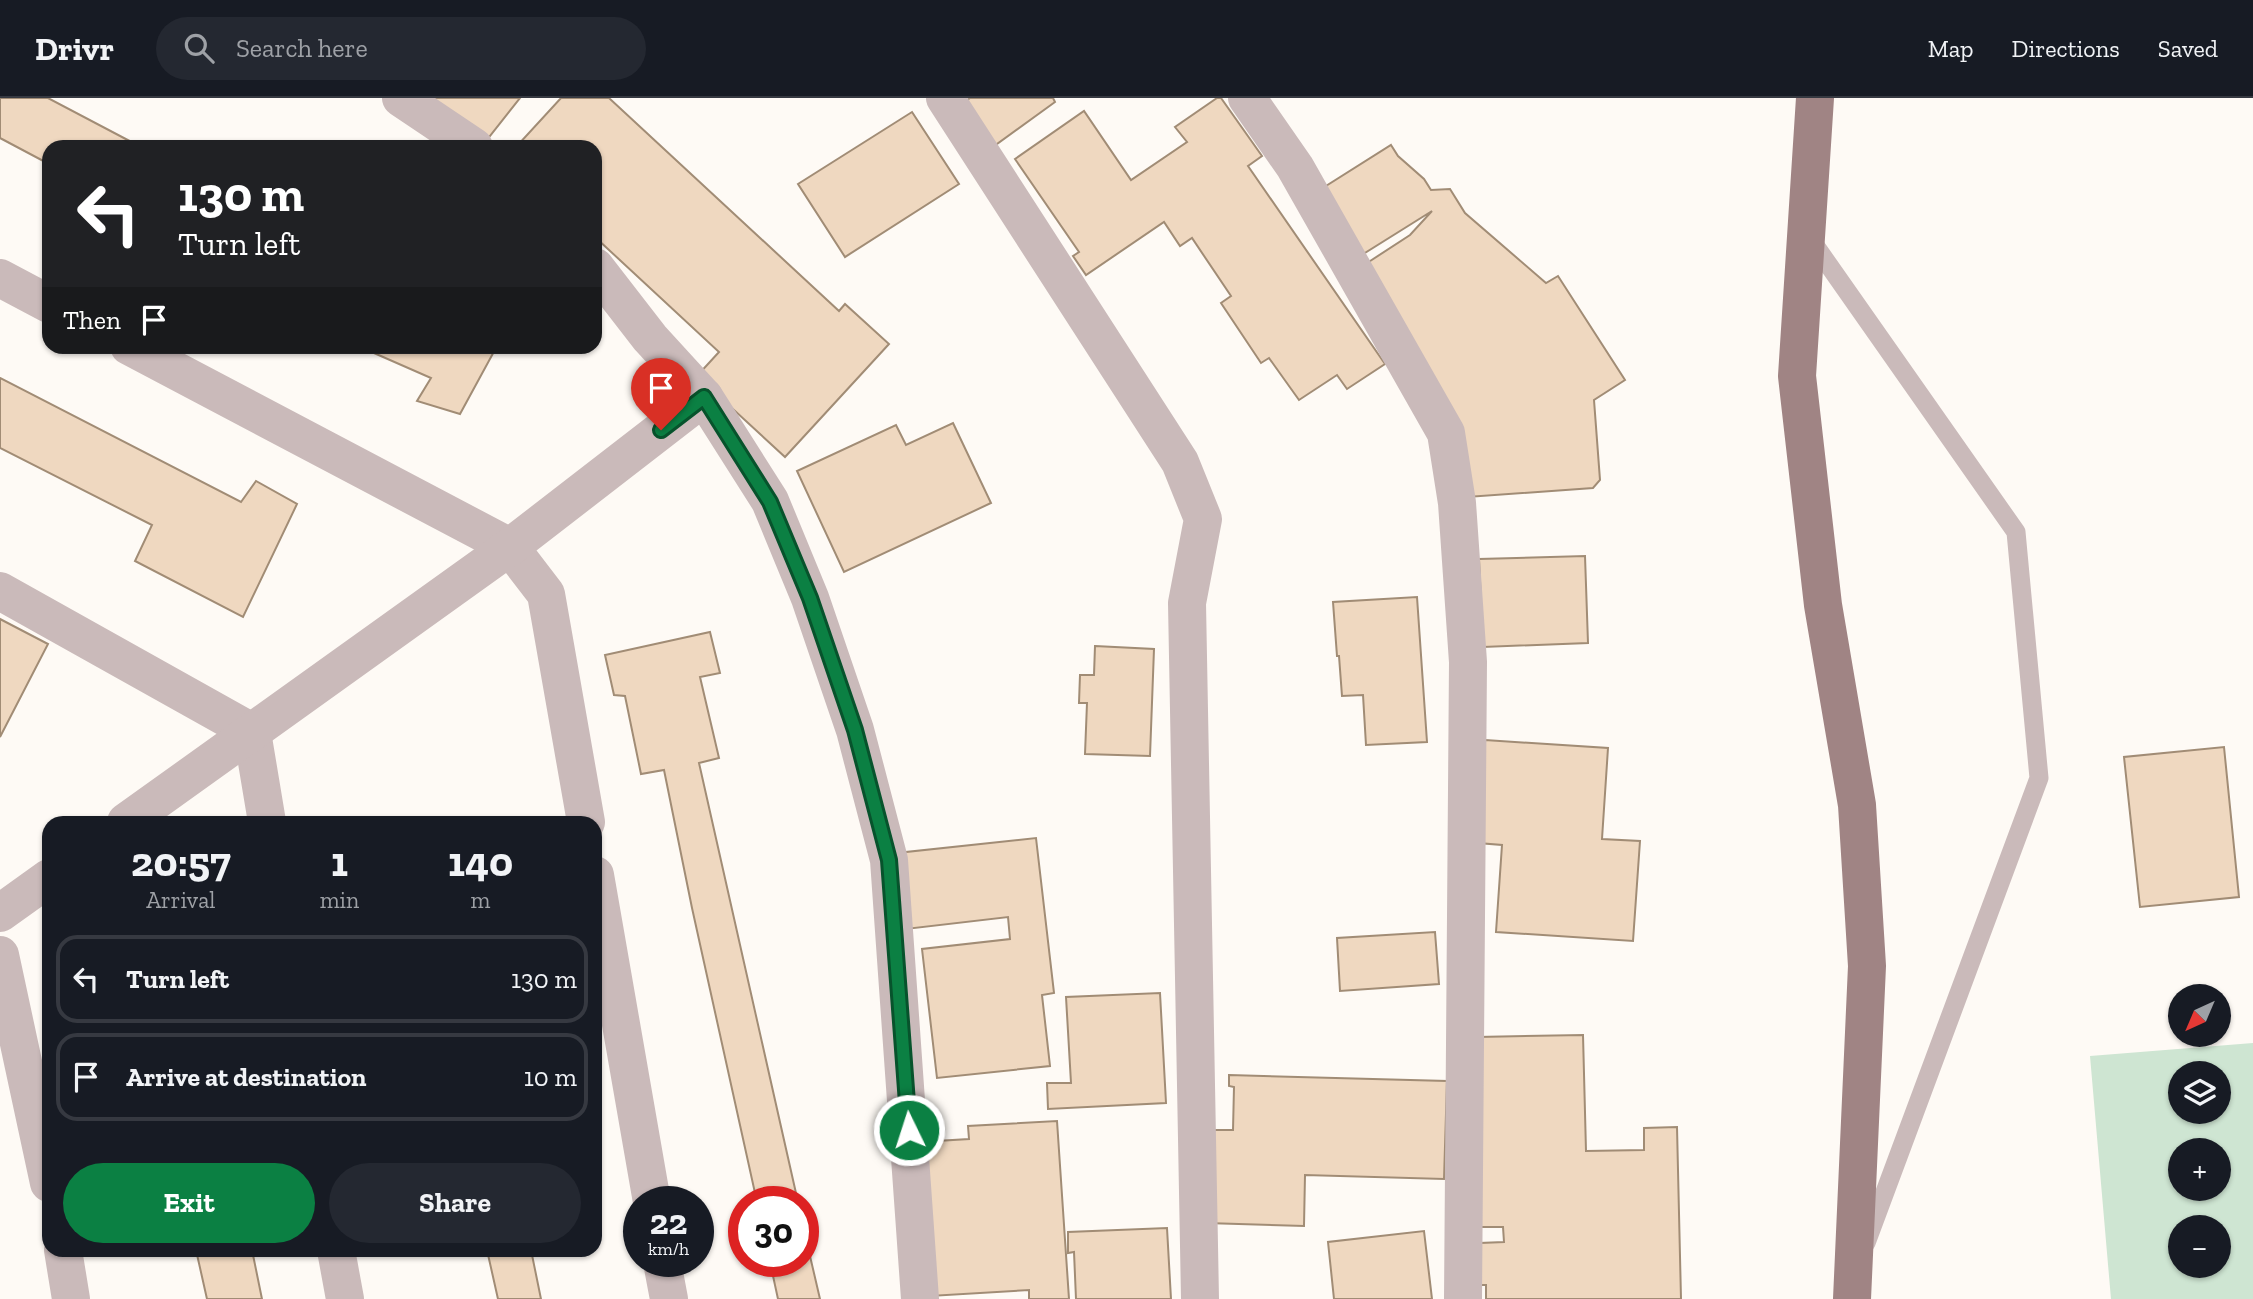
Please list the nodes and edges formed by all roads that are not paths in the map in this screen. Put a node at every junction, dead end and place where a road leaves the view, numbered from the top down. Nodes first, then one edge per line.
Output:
1 (401, 98) edge
2 (945, 98) edge
3 (1247, 98) edge
4 (1815, 98) edge
5 (464, 140) edge
6 (1806, 234) junction
7 (602, 276) edge
8 (0, 278) edge
9 (42, 300) edge
10 (144, 354) edge
11 (704, 397) junction
12 (510, 547) junction
13 (0, 592) edge
14 (252, 732) junction
15 (134, 816) edge
16 (266, 816) edge
17 (585, 816) edge
18 (42, 883) edge
19 (0, 913) edge
20 (602, 915) edge
21 (0, 955) edge
22 (42, 1150) edge
23 (649, 1186) edge
24 (64, 1257) edge
25 (337, 1257) edge
26 (665, 1277) edge
27 (1852, 1288) edge
28 (71, 1299) edge
29 (345, 1299) edge
30 (669, 1299) edge
31 (920, 1299) edge
32 (1200, 1299) edge
33 (1463, 1299) edge

1 - 5 street
2 - 32 street
3 - 33 street
4 - 6 main road
6 - 27 main road
6 - 27 lane
7 - 11 street
8 - 9 street
10 - 12 street
11 - 12 street
11 - 31 street
12 - 14 street
12 - 17 street
13 - 14 street
14 - 15 street
14 - 16 street
18 - 19 street
20 - 23 street
21 - 22 street
24 - 28 street
25 - 29 street
26 - 30 street

